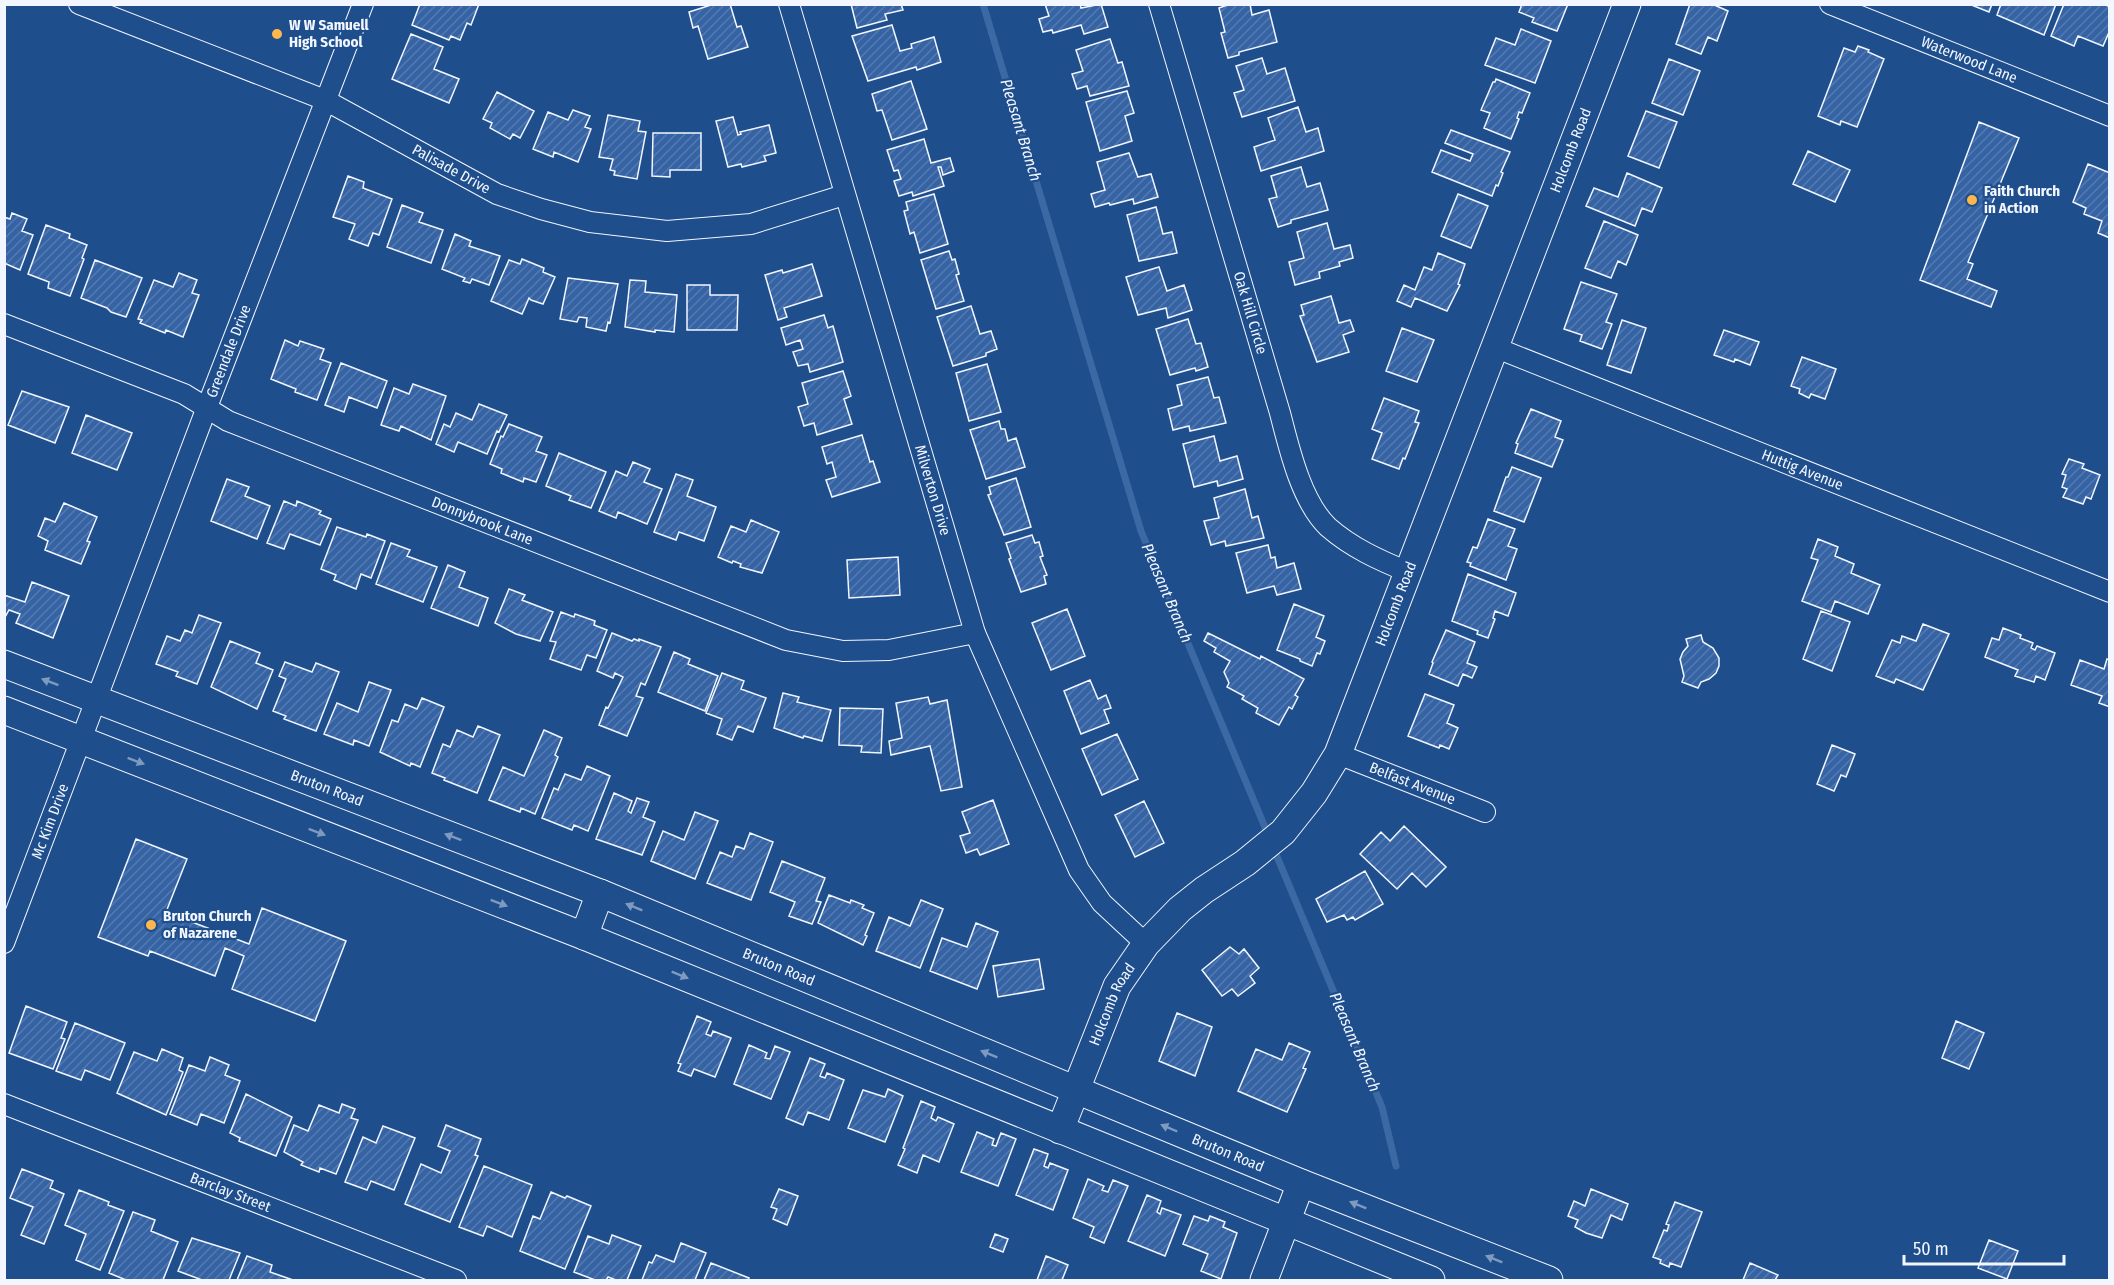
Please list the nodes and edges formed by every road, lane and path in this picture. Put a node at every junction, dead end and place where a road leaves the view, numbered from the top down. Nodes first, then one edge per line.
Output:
1 (79, 4) edge
2 (363, 4) edge
3 (789, 4) edge
4 (1159, 4) edge
5 (1627, 4) edge
6 (1830, 4) edge
7 (325, 100) junction
8 (2109, 116) edge
9 (844, 195) junction
10 (4, 324) edge
11 (1494, 347) junction
12 (207, 407) junction
13 (1408, 572) junction
14 (2109, 592) edge
15 (975, 633) junction
16 (4, 664) edge
17 (96, 700) junction
18 (4, 710) edge
19 (81, 739) junction
20 (1338, 754) junction
21 (1485, 812) dead end
22 (600, 893) junction
23 (584, 936) junction
24 (4, 943) edge
25 (1146, 944) junction
26 (1076, 1089) junction
27 (4, 1104) edge
28 (1060, 1130) junction
29 (1301, 1183) junction
30 (1287, 1222) junction
31 (456, 1281) edge
32 (1264, 1281) edge
33 (1431, 1281) edge
34 (1548, 1281) edge

1 - 7 street, Palisade Drive
2 - 7 street, Greendale Drive
3 - 9 street, Milverton Drive
4 - 13 street, Oak Hill Circle
5 - 11 main road, Holcomb Road
6 - 8 street, Waterwood Lane
7 - 9 street, Palisade Drive
7 - 12 street, Greendale Drive
9 - 15 street, Milverton Drive
10 - 12 street, Donnybrook Lane
11 - 13 main road, Holcomb Road
11 - 14 street, Huttig Avenue
12 - 15 street, Donnybrook Lane
12 - 17 street, Greendale Drive
13 - 20 main road, Holcomb Road
15 - 25 street, Milverton Drive
17 -> 16 main road, Bruton Road
17 - 19 street, Mc Kim Drive
22 -> 17 main road, Bruton Road
18 - 19 main road
19 -> 23 main road
19 - 24 street, Mc Kim Drive
20 - 21 street, Belfast Avenue
20 - 25 main road, Holcomb Road
22 - 23 main road
26 -> 22 main road, Bruton Road
23 -> 28 main road
25 - 26 main road, Holcomb Road
26 - 28 main road, Holcomb Road
29 -> 26 main road, Bruton Road
27 - 31 street, Barclay Street
28 - 30 main road
29 - 30 main road
34 -> 29 main road, Bruton Road
30 - 32 main road
30 - 33 main road

